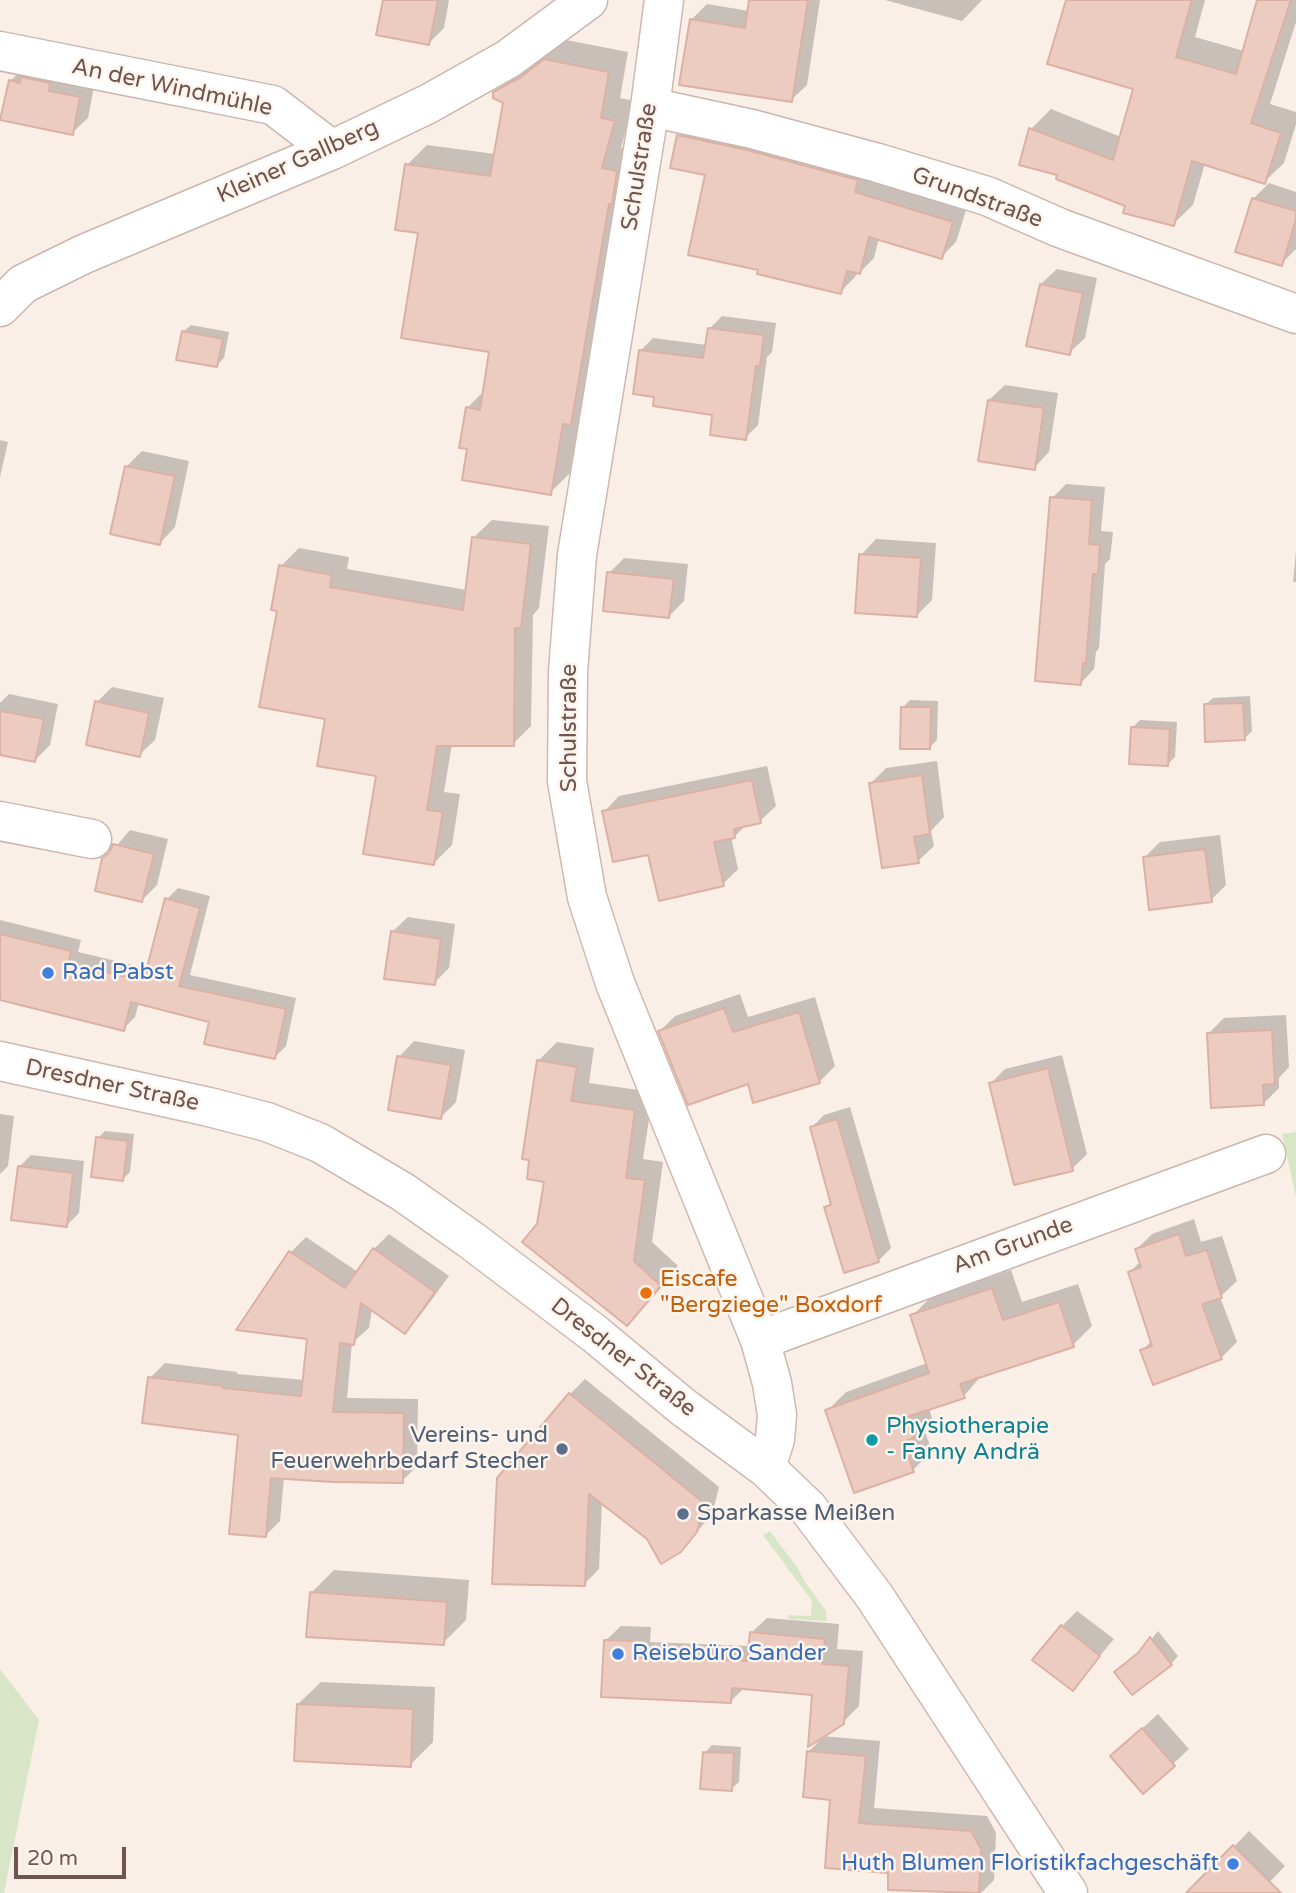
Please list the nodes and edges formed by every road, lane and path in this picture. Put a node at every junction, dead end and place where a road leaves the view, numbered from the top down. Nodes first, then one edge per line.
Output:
1 (587, 0) edge
2 (664, 0) edge
3 (0, 51) edge
4 (650, 107) junction
5 (332, 150) junction
6 (0, 307) edge
7 (1296, 314) edge
8 (0, 821) edge
9 (92, 839) dead end
10 (0, 1061) edge
11 (1266, 1154) dead end
12 (760, 1339) junction
13 (766, 1468) junction
14 (1068, 1893) edge

1 - 5 street, Kleiner Gallberg
2 - 4 street, Schulstraße
3 - 5 street, An der Windmühle
4 - 7 street, Grundstraße
4 - 12 street, Schulstraße
5 - 6 street, Kleiner Gallberg
8 - 9 street
10 - 13 street, Dresdner Straße
11 - 12 street, Am Grunde
12 - 13 street, Schulstraße
13 - 14 street, Dresdner Straße

